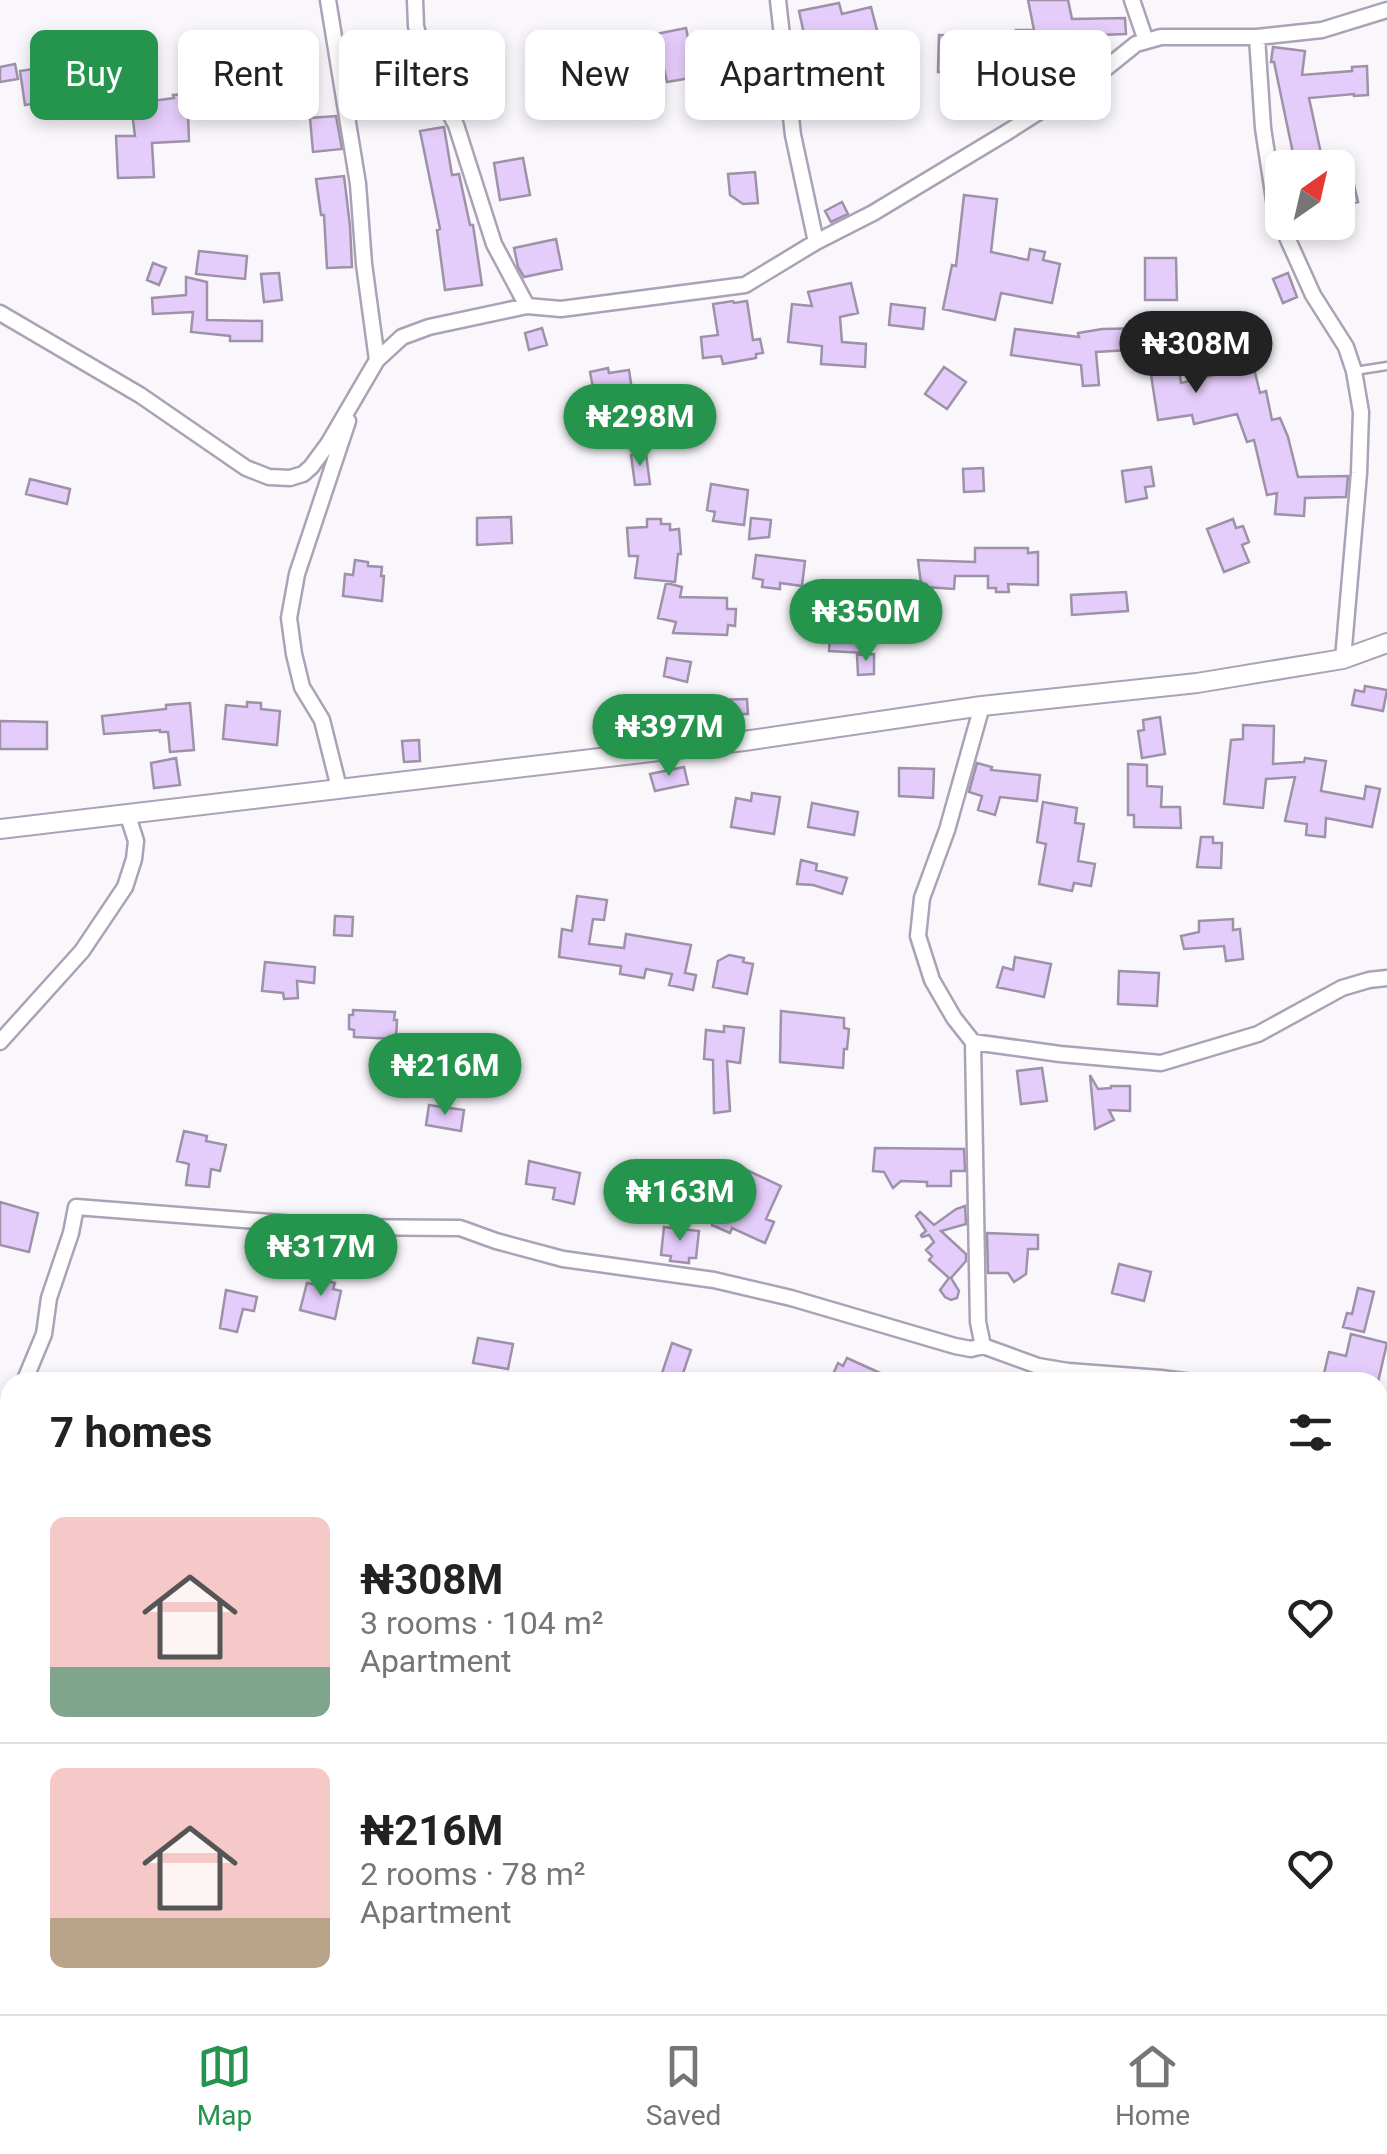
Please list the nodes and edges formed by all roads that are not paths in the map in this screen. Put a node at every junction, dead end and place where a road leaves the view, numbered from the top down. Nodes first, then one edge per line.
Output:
1 (328, 0) edge
2 (414, 0) edge
3 (778, 0) edge
4 (1132, 0) edge
5 (1387, 10) edge
6 (1257, 36) junction
7 (1146, 42) junction
8 (816, 242) junction
9 (527, 306) junction
10 (0, 312) edge
11 (377, 360) junction
12 (1387, 366) edge
13 (1354, 371) junction
14 (356, 397) junction
15 (303, 474) junction
16 (326, 487) junction
17 (1387, 643) edge
18 (1343, 660) junction
19 (982, 706) junction
20 (339, 788) junction
21 (128, 812) junction
22 (0, 829) edge
23 (1387, 978) edge
24 (0, 1042) edge
25 (974, 1042) junction
26 (982, 1346) junction
27 (28, 1372) edge
28 (1054, 1372) edge

1 - 11 street
2 - 9 street
3 - 8 street
4 - 7 street
5 - 6 street
6 - 7 street
6 - 13 street
7 - 8 street
8 - 9 street
9 - 11 street
10 - 15 street
11 - 14 street
12 - 13 lane
13 - 18 street
14 - 15 street
14 - 16 street
15 - 16 street
16 - 20 street
17 - 18 street
18 - 19 street
19 - 20 street
19 - 25 street
20 - 21 street
21 - 22 street
21 - 24 street
23 - 25 street
25 - 26 street
26 - 27 street
26 - 28 street

